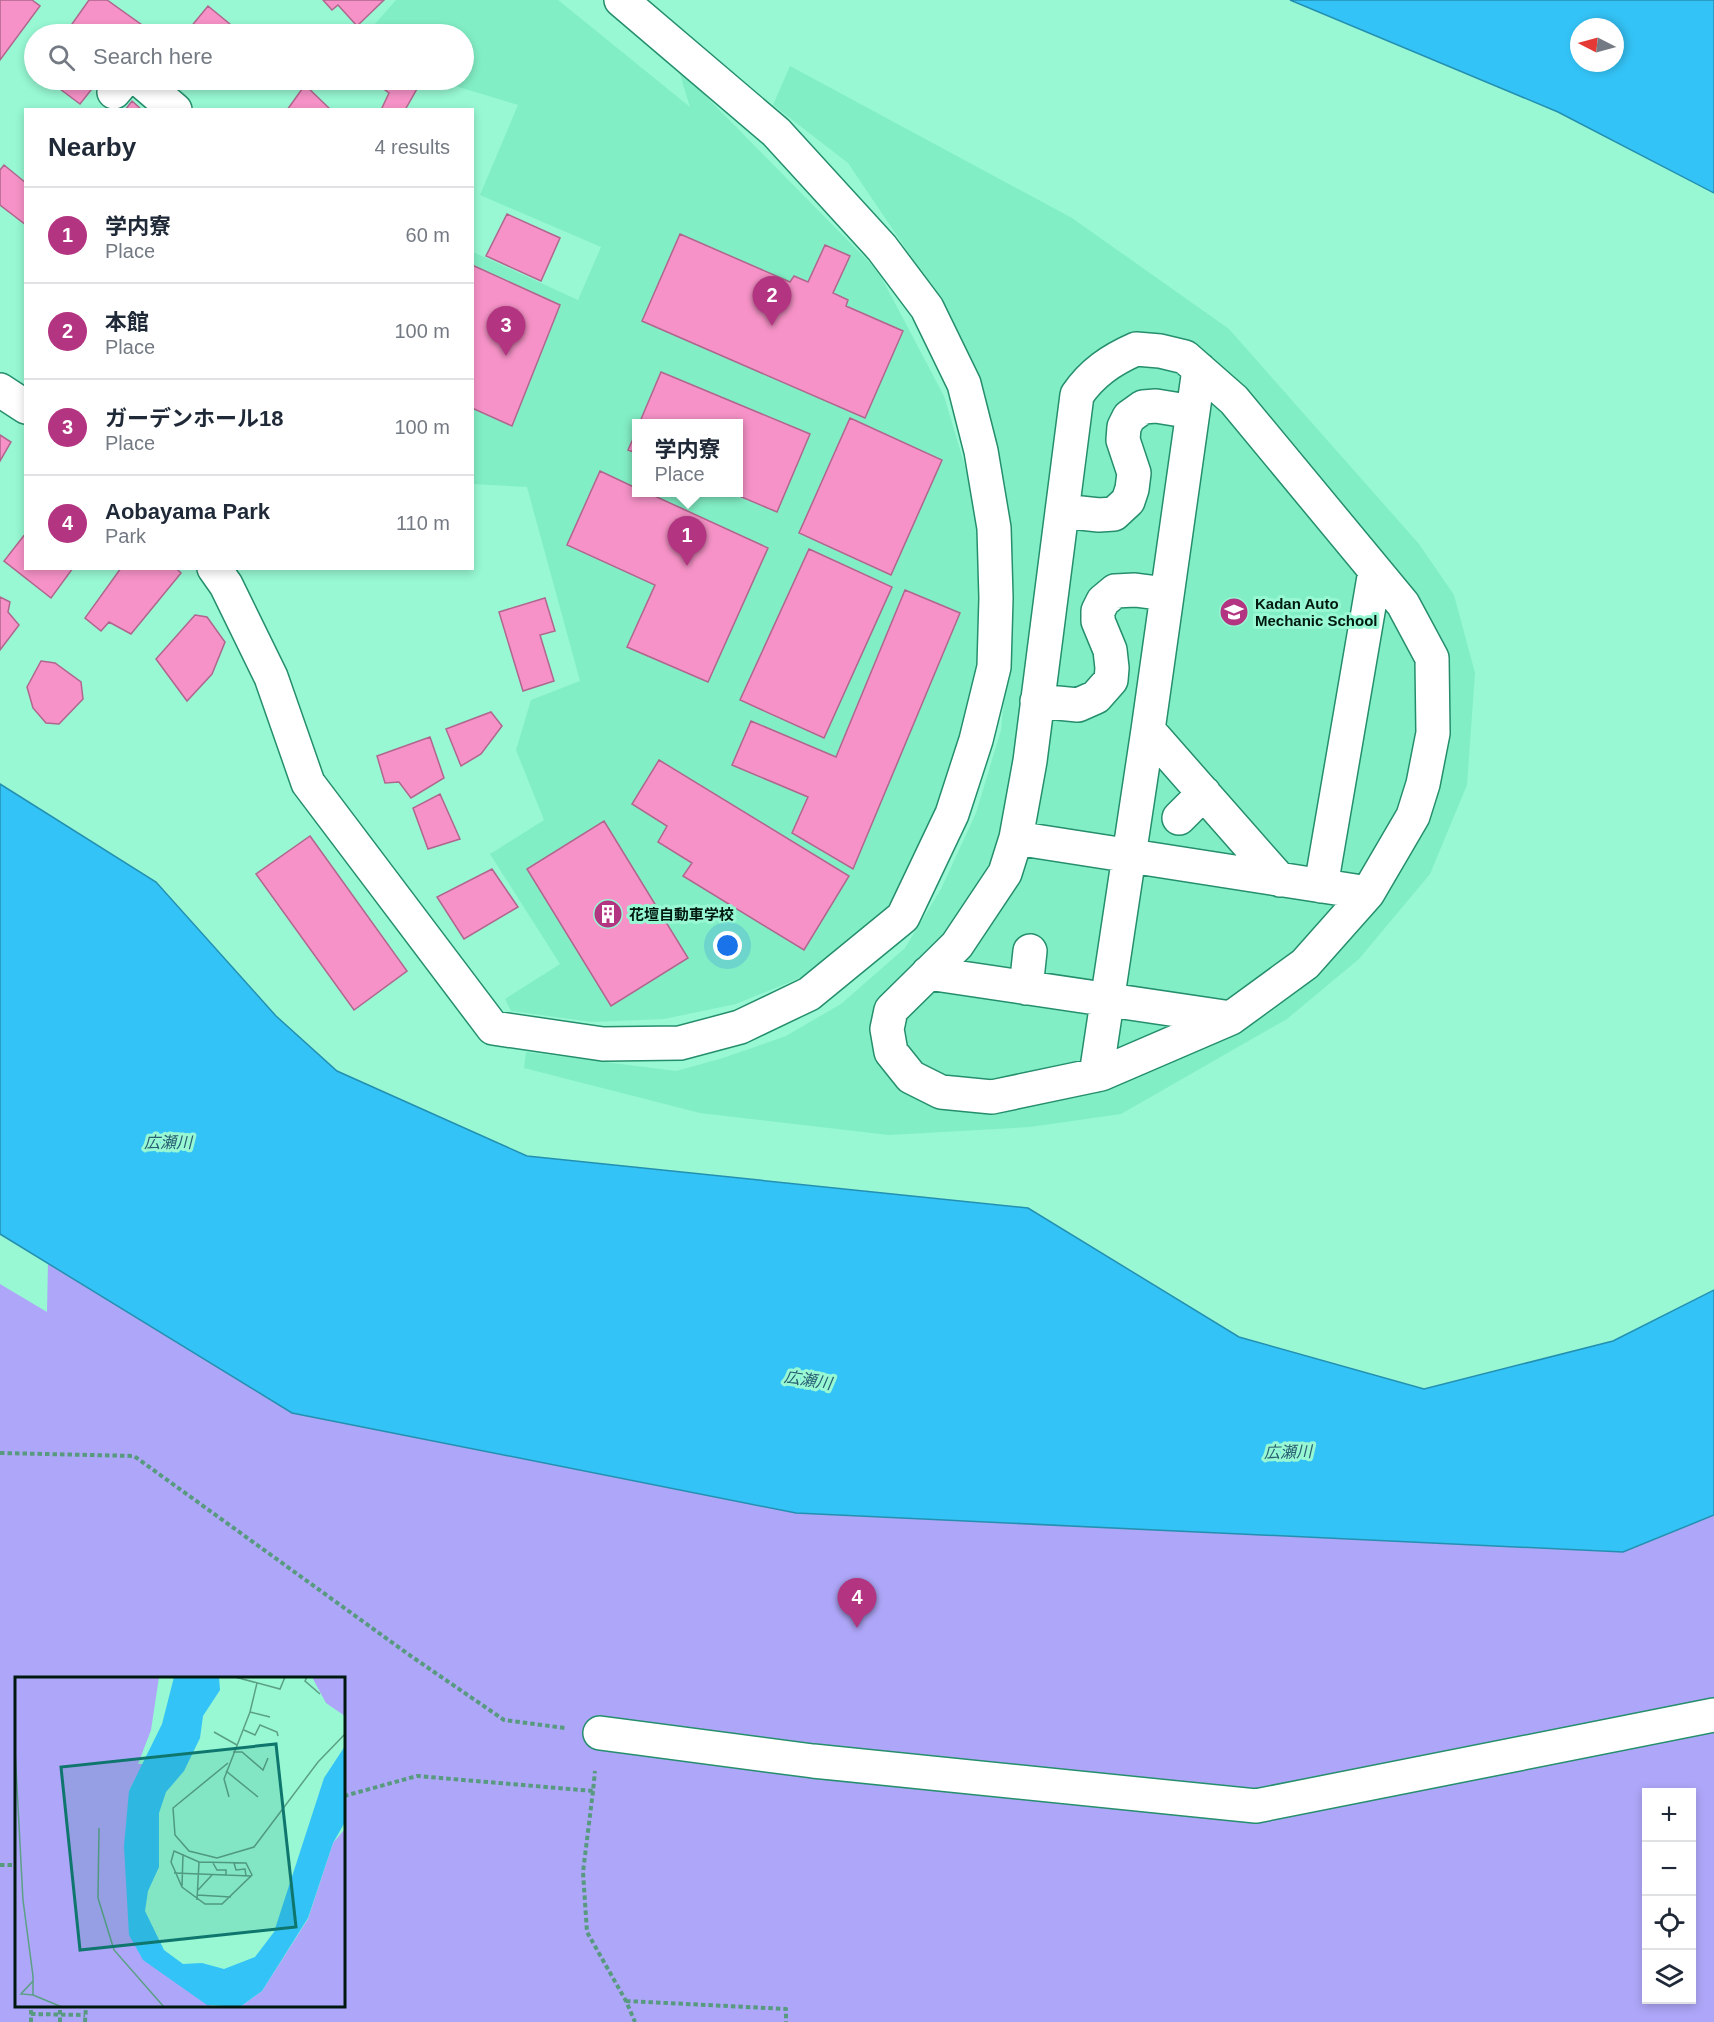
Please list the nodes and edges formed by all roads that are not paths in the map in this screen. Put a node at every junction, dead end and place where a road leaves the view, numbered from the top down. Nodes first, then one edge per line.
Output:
1 (621, 0) edge
2 (137, 90) edge
3 (171, 108) edge
4 (1199, 369) junction
5 (0, 390) edge
6 (24, 405) edge
7 (1193, 412) junction
8 (1062, 511) junction
9 (215, 570) edge
10 (1375, 571) junction
11 (1166, 594) junction
12 (1038, 701) junction
13 (1148, 730) junction
14 (1204, 793) junction
15 (1179, 818) dead end
16 (1016, 838) junction
17 (1128, 857) junction
18 (1280, 880) junction
19 (1321, 886) junction
20 (1368, 893) junction
21 (1030, 951) dead end
22 (928, 973) junction
23 (1026, 988) junction
24 (1107, 1000) junction
25 (1231, 1018) junction
26 (1096, 1075) junction
27 (1714, 1715) edge
28 (600, 1733) road end

1 - 9 street
2 - 3 street
4 - 7 street
4 - 8 street
4 - 10 street
5 - 6 street
7 - 8 street
7 - 11 street
8 - 12 street
10 - 19 street
10 - 20 street
11 - 12 street
11 - 13 street
12 - 16 street
13 - 14 street
13 - 17 street
14 - 15 street
14 - 18 street
16 - 17 street
16 - 22 street
17 - 18 street
17 - 24 street
18 - 19 street
19 - 20 street
20 - 25 street
21 - 23 street
22 - 23 street
22 - 26 street
23 - 24 street
24 - 25 street
24 - 26 street
25 - 26 street
27 - 28 street

